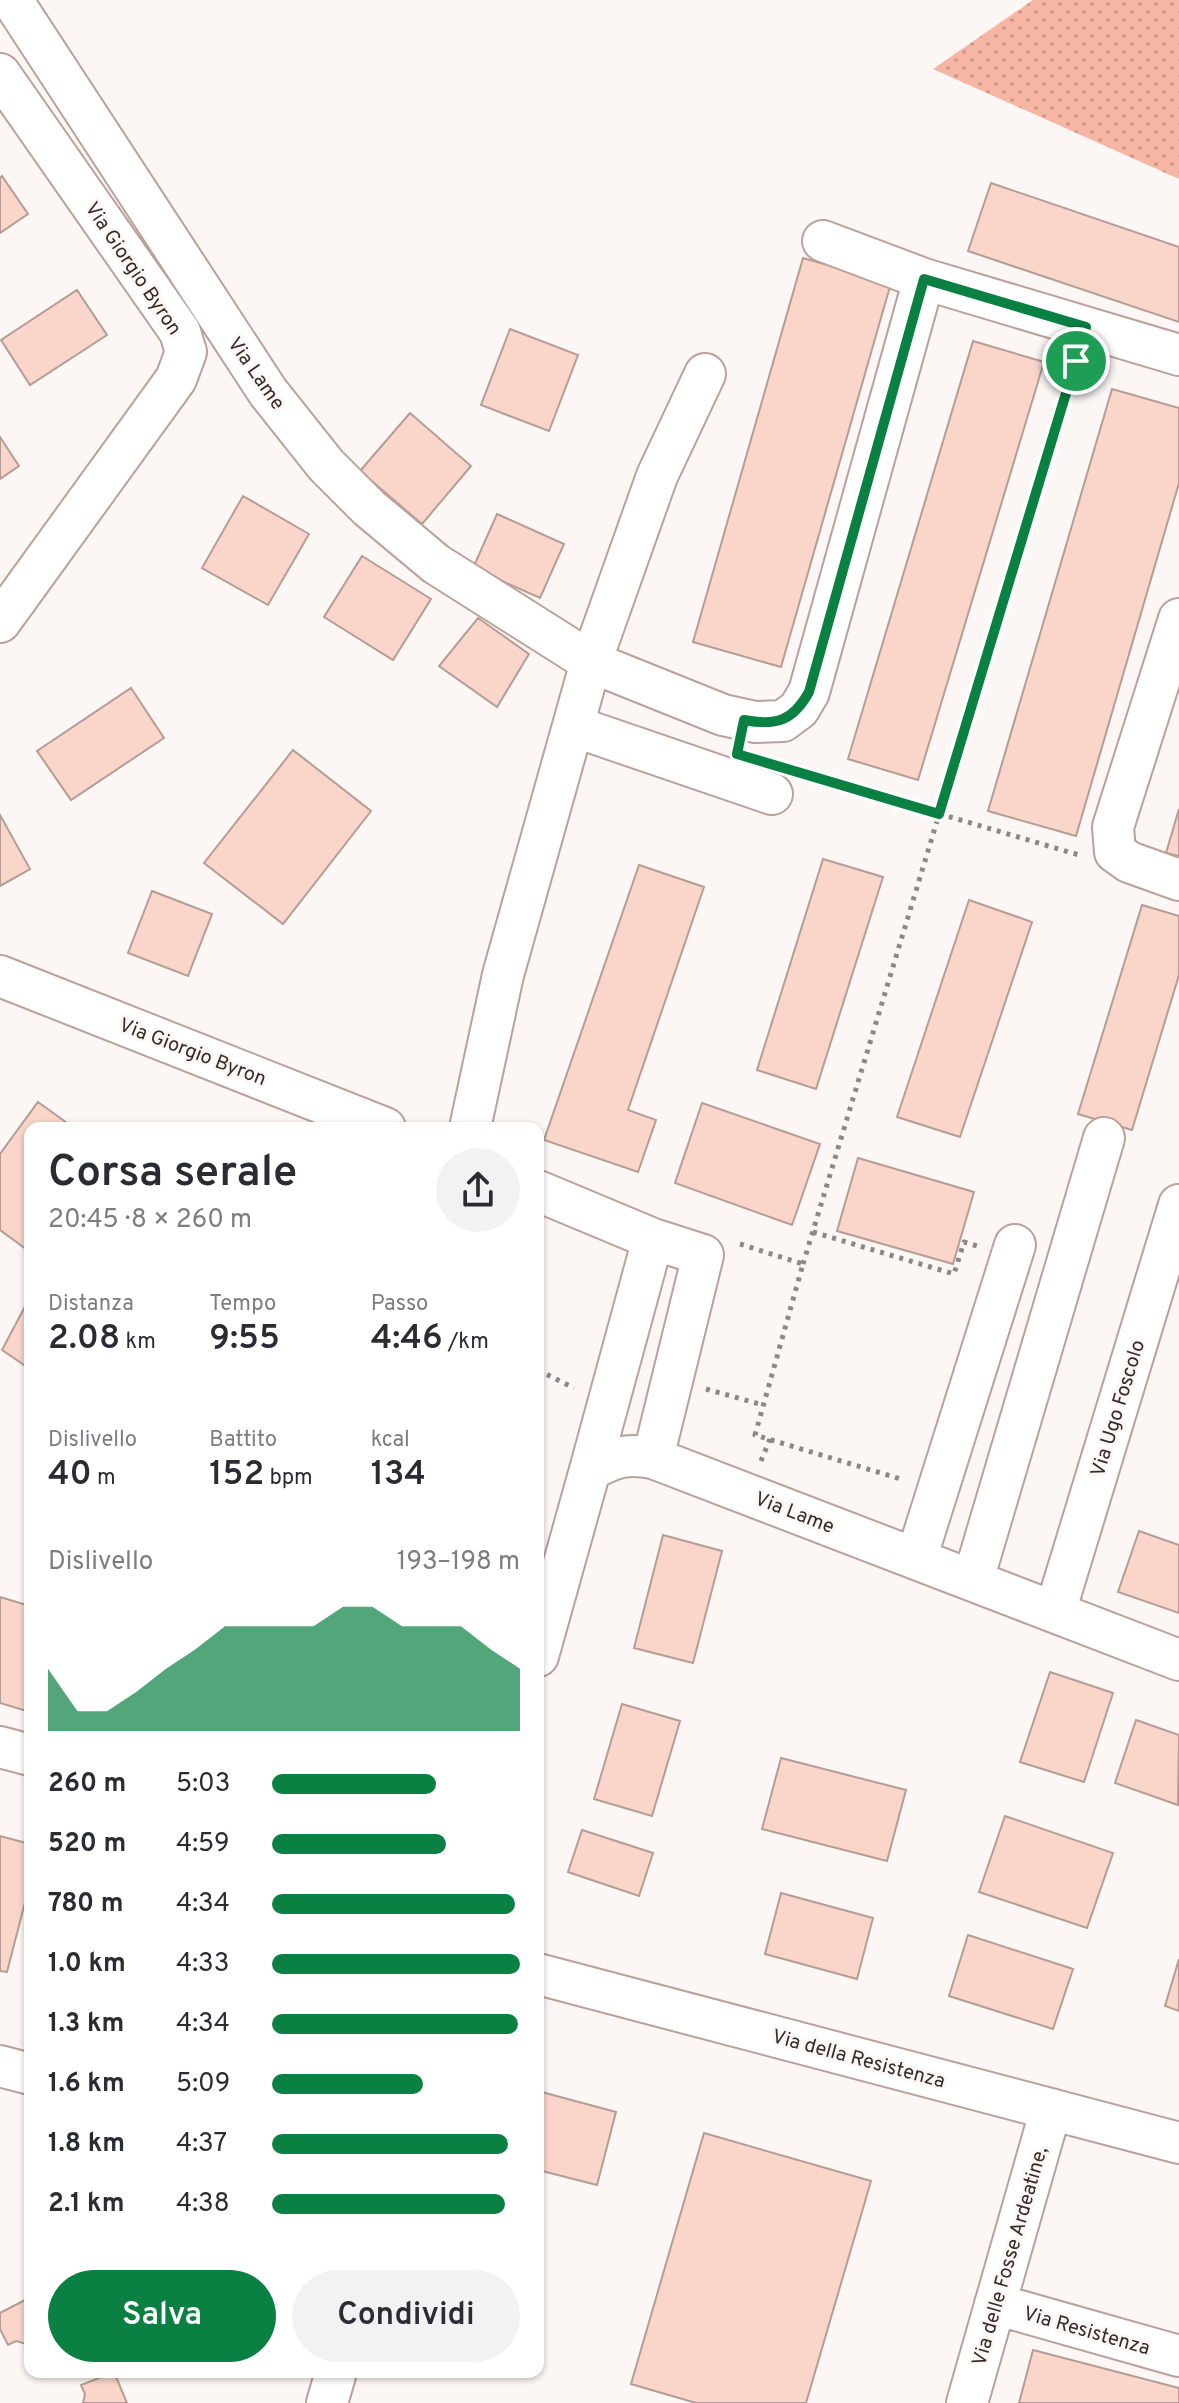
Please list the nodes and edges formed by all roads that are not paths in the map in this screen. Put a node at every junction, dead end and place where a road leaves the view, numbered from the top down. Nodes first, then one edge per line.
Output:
1 (12, 0) edge
2 (0, 74) edge
3 (823, 241) dead end
4 (924, 279) junction
5 (1179, 355) edge
6 (705, 374) dead end
7 (1179, 619) edge
8 (0, 622) edge
9 (591, 662) junction
10 (573, 726) junction
11 (784, 782) road end
12 (1179, 880) edge
13 (0, 976) edge
14 (370, 1122) edge
15 (471, 1122) edge
16 (1104, 1138) dead end
17 (544, 1194) edge
18 (1179, 1205) edge
19 (653, 1239) junction
20 (1013, 1250) road end
21 (653, 1458) junction
22 (590, 1470) junction
23 (916, 1559) junction
24 (973, 1580) junction
25 (1055, 1612) junction
26 (544, 1635) edge
27 (1179, 1660) edge
28 (0, 1747) edge
29 (24, 1753) edge
30 (544, 1976) edge
31 (0, 2066) edge
32 (24, 2072) edge
33 (1051, 2109) junction
34 (1179, 2143) edge
35 (995, 2304) junction
36 (1179, 2356) edge
37 (334, 2378) edge
38 (327, 2403) edge
39 (967, 2403) edge

1 - 9 street, Via Lame
2 - 8 street, Via Giorgio Byron
3 - 4 street
4 - 5 street
4 - 9 street
6 - 9 street
7 - 12 street
9 - 10 street
10 - 11 street
10 - 15 street
13 - 14 street, Via Giorgio Byron
16 - 24 street
17 - 19 street
18 - 25 street, Via Ugo Foscolo
19 - 21 street
19 - 22 street
20 - 23 street
21 - 22 street, Via Lame
21 - 23 street, Via Lame
22 - 26 street
23 - 24 street, Via Lame
24 - 25 street, Via Lame
25 - 27 street, Via Lame
28 - 29 street
30 - 33 street, Via della Resistenza
31 - 32 street
33 - 34 street, Via della Resistenza
33 - 35 street, Via delle Fosse Ardeatine,
35 - 36 street, Via Resistenza
35 - 39 street, Via delle Fosse Ardeatine,
37 - 38 street

